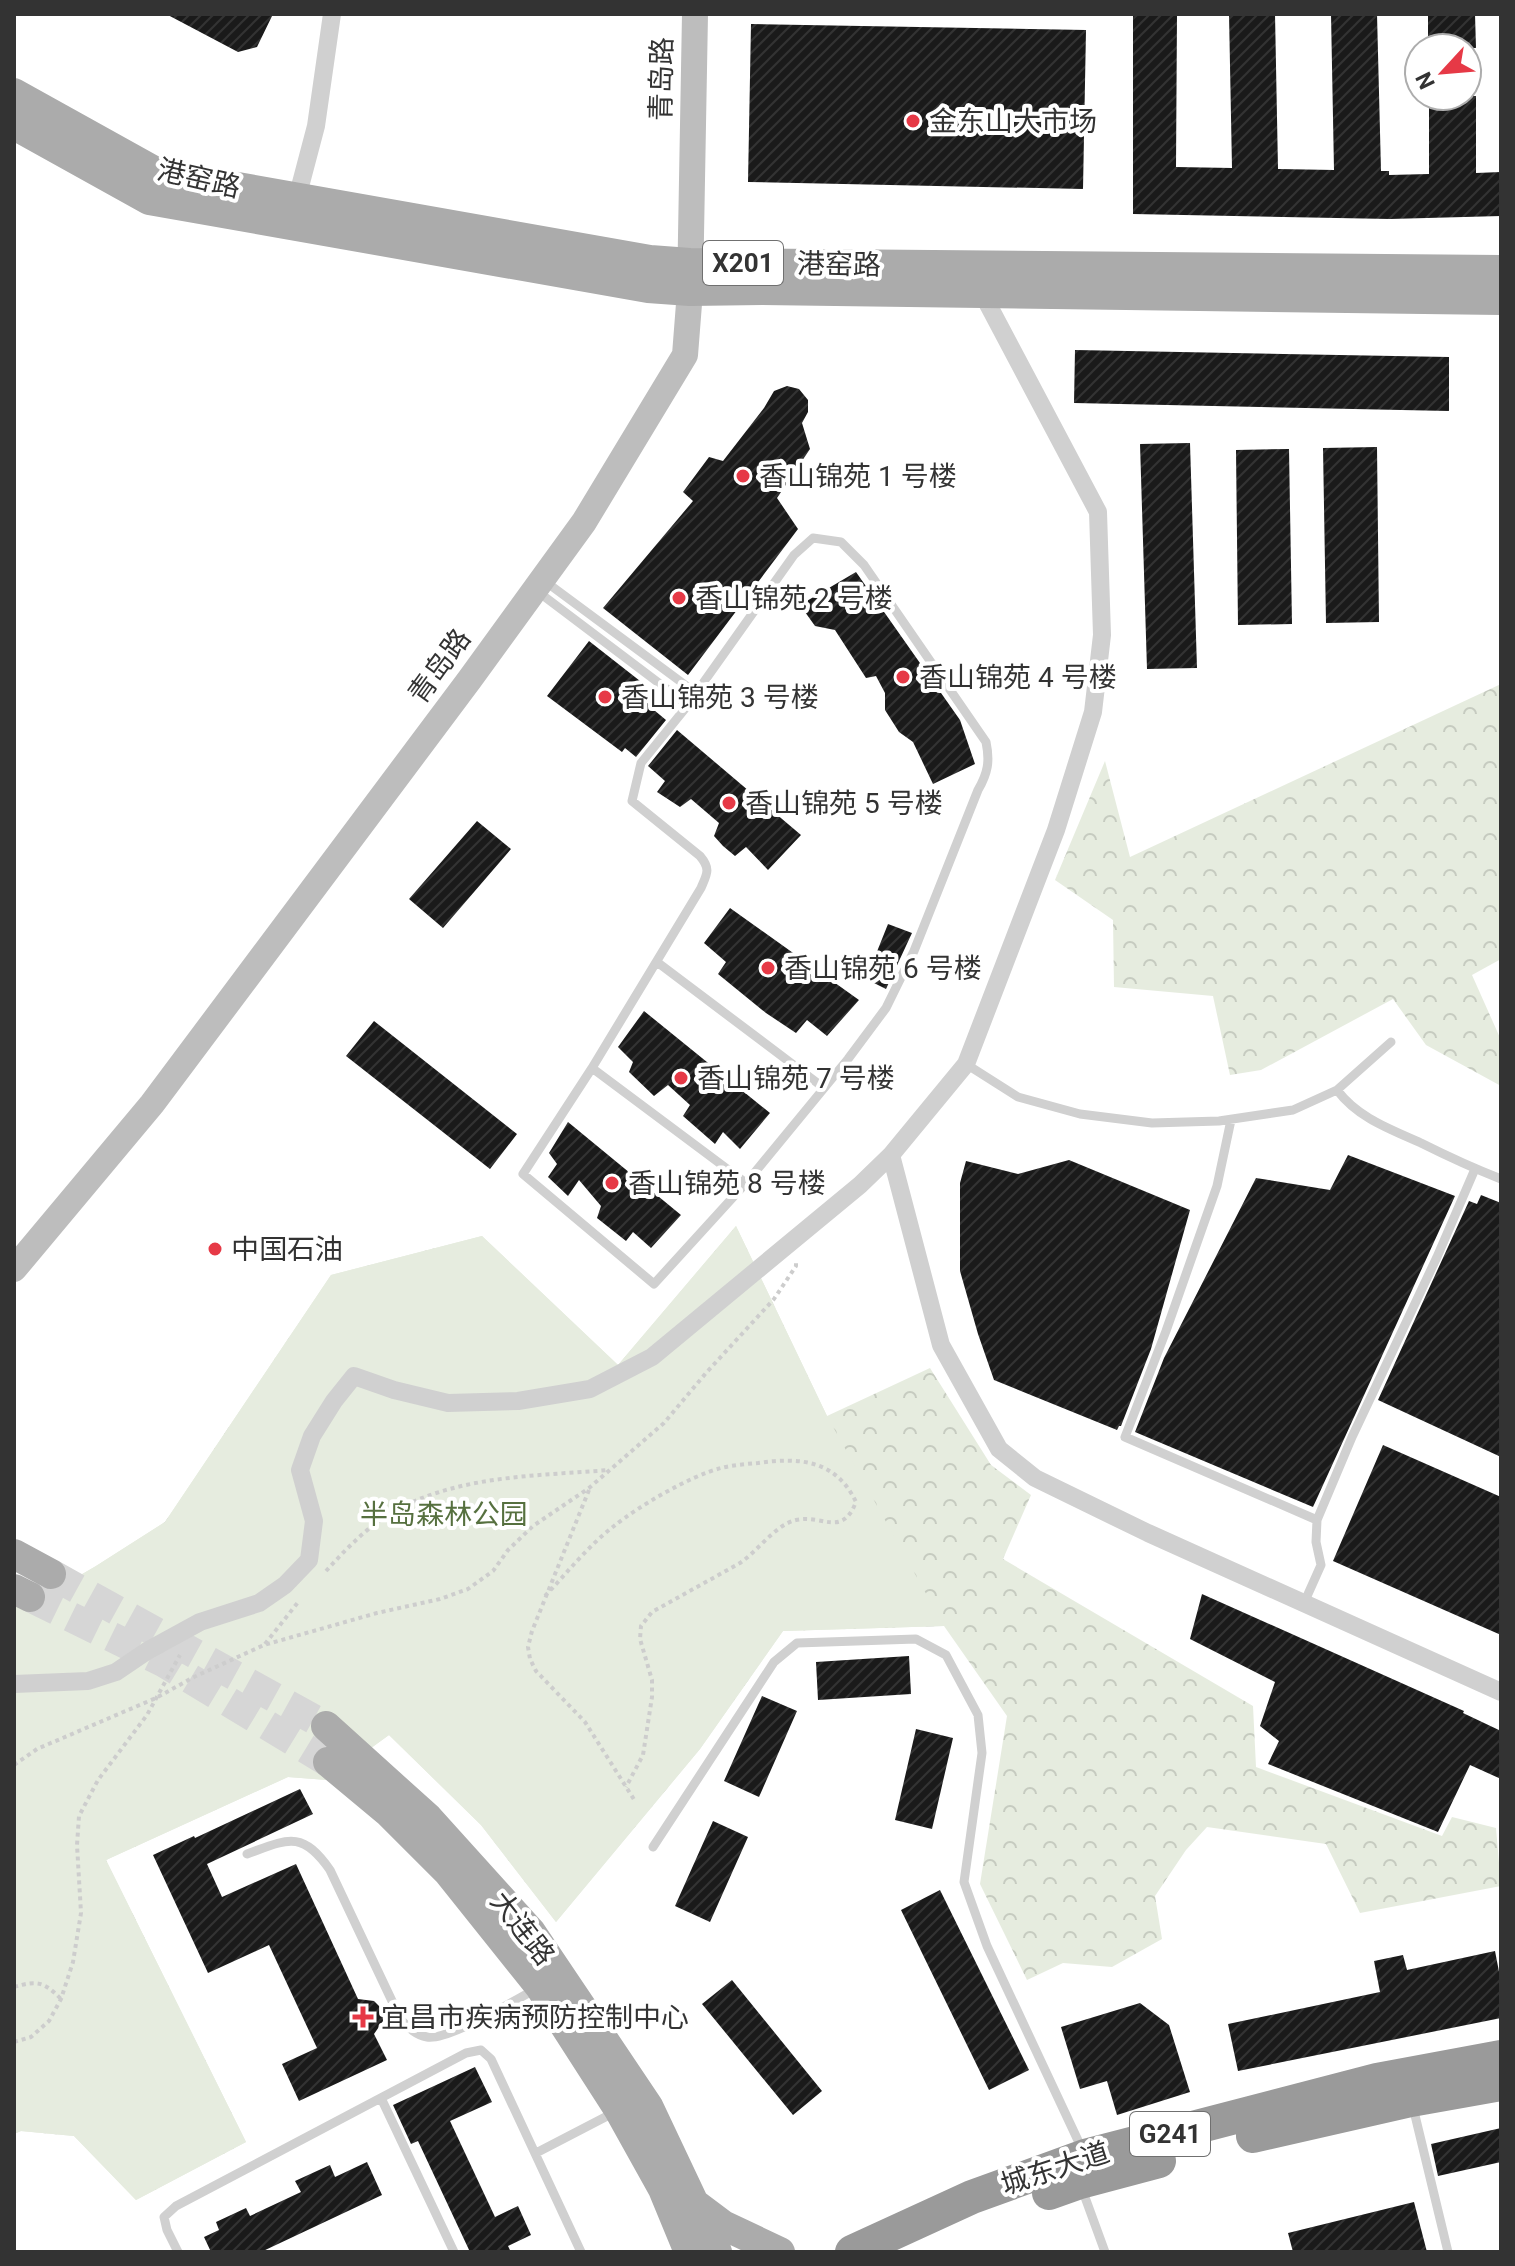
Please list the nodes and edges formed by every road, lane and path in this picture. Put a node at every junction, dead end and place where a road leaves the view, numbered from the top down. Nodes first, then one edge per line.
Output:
1 (332, 14) edge
2 (695, 14) edge
3 (14, 93) edge
4 (14, 125) edge
5 (297, 198) junction
6 (1501, 270) edge
7 (690, 277) junction
8 (982, 293) junction
9 (1501, 300) edge
10 (538, 584) junction
11 (696, 693) junction
12 (688, 705) junction
13 (657, 962) junction
14 (1391, 1042) dead end
15 (966, 1064) junction
16 (592, 1068) junction
17 (824, 1088) junction
18 (1337, 1090) junction
19 (1231, 1120) junction
20 (891, 1155) junction
21 (1475, 1169) junction
22 (1501, 1179) edge
23 (746, 1183) junction
24 (801, 1233) junction
25 (14, 1269) edge
26 (611, 1470) junction
27 (589, 1488) junction
28 (1317, 1520) junction
29 (14, 1554) edge
30 (324, 1573) dead end
31 (51, 1574) tunnel mouth
32 (303, 1595) dead end
33 (545, 1596) junction
34 (1304, 1603) junction
35 (200, 1622) junction
36 (264, 1645) junction
37 (14, 1684) edge
38 (1501, 1692) edge
39 (156, 1698) junction
40 (326, 1726) tunnel mouth
41 (328, 1762) tunnel mouth
42 (14, 1765) edge
43 (626, 1787) junction
44 (635, 1801) dead end
45 (653, 1847) dead end
46 (247, 1854) dead end
47 (550, 1982) junction
48 (14, 1987) edge
49 (61, 1999) junction
50 (14, 2042) edge
51 (1501, 2057) edge
52 (1501, 2084) edge
53 (381, 2098) junction
54 (1411, 2100) junction
55 (630, 2103) junction
56 (536, 2153) junction
57 (1083, 2169) junction
58 (684, 2212) junction
59 (178, 2252) edge
60 (454, 2252) edge
61 (581, 2252) edge
62 (675, 2252) edge
63 (689, 2252) edge
64 (717, 2252) edge
65 (780, 2252) edge
66 (852, 2252) edge
67 (904, 2252) edge
68 (1105, 2252) edge
69 (1448, 2252) edge

1 - 5 street
2 - 7 street, 青岛路
3 - 5 main road, 港窑路 / X201
4 - 7 main road, 港窑路 / X201
5 - 7 main road, 港窑路 / X201
6 - 7 main road, 港窑路 / X201
7 - 8 main road, 港窑路 / X201
7 - 10 street, 青岛路
8 - 9 main road, 港窑路 / X201
8 - 15 street
10 - 11 lane
10 - 12 lane
10 - 25 street, 青岛路
11 - 12 lane
11 - 17 lane
12 - 13 lane
13 - 16 lane
13 - 17 lane
14 - 18 lane
15 - 19 lane
15 - 20 street
16 - 23 lane
16 - 23 lane
17 - 23 lane
18 - 19 lane
18 - 21 lane
19 - 28 lane
20 - 24 street
20 - 34 street
21 - 22 lane
21 - 28 lane
24 - 26 path
24 - 35 street
26 - 27 path
26 - 30 path
27 - 33 path
27 - 36 path
28 - 34 lane
29 - 31 main road
32 - 36 path
33 - 43 path
33 - 43 path
34 - 38 street
35 - 37 street
35 - 39 path
36 - 39 path
39 - 42 path
39 - 49 path
40 - 47 main road, 大连路
41 - 47 main road, 大连路
43 - 44 path
45 - 57 lane
46 - 47 lane
47 - 55 main road, 大连路
48 - 49 path
49 - 50 path
51 - 57 highway, 城东大道 / G241
52 - 54 highway, 城东大道 / G241
53 - 56 lane
53 - 59 lane
53 - 60 lane
54 - 57 highway, 城东大道 / G241
54 - 69 lane
55 - 56 lane
55 - 58 main road, 大连路
56 - 61 lane
57 - 66 highway, 城东大道 / G241
57 - 67 highway, 城东大道 / G241
57 - 68 lane
58 - 62 main road
58 - 63 main road, 大连路
58 - 64 main road, 大连路
58 - 65 main road

